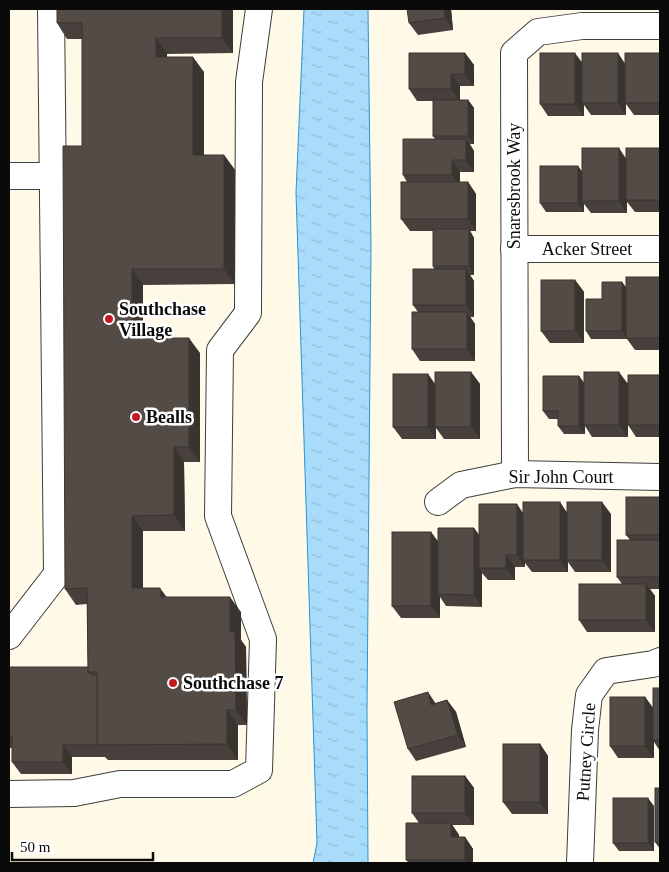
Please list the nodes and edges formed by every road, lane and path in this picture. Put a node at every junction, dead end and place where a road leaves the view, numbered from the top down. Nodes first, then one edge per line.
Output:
1 (51, 9) edge
2 (259, 9) edge
3 (660, 26) edge
4 (9, 176) edge
5 (52, 176) junction
6 (514, 248) junction
7 (660, 249) edge
8 (515, 474) junction
9 (660, 478) edge
10 (438, 502) dead end
11 (9, 636) edge
12 (660, 661) edge
13 (9, 794) edge
14 (580, 863) edge

1 - 5 street
2 - 13 street
3 - 6 street, Snaresbrook Way
4 - 5 street
5 - 11 street
6 - 7 street, Acker Street
6 - 8 street, Snaresbrook Way
8 - 9 street, Sir John Court
8 - 10 street, Sir John Court
12 - 14 street, Putney Circle

